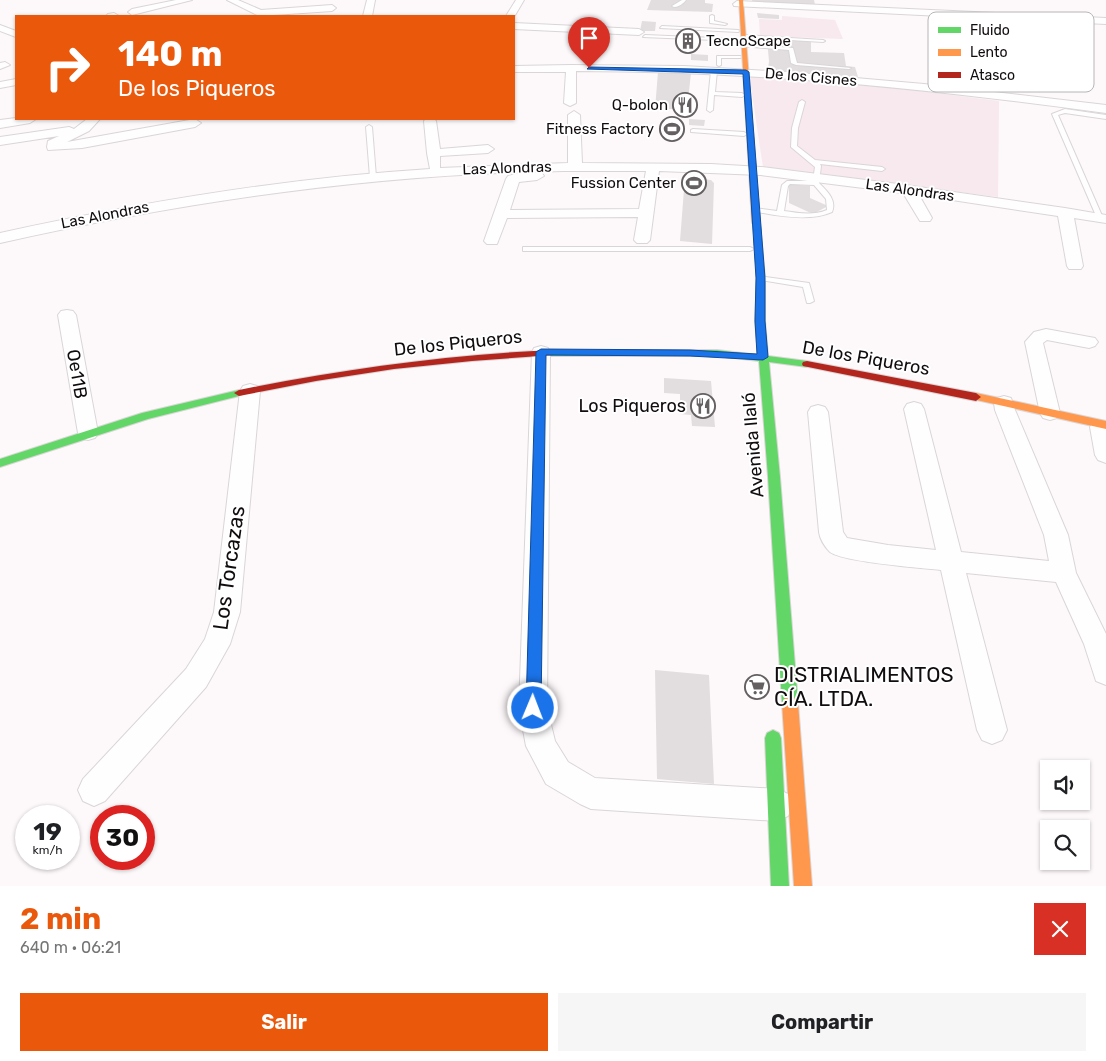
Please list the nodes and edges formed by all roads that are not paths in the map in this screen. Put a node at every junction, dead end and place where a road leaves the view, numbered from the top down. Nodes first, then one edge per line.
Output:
1 (188, 0) edge
2 (232, 0) edge
3 (371, 0) edge
4 (520, 0) edge
5 (684, 0) edge
6 (739, 2) edge
7 (674, 6) dead end
8 (1014, 6) dead end
9 (332, 8) dead end
10 (132, 12) dead end
11 (930, 12) edge
12 (1021, 12) edge
13 (263, 14) edge
14 (368, 15) edge
15 (511, 15) edge
16 (712, 16) dead end
17 (515, 26) edge
18 (662, 27) dead end
19 (0, 28) edge
20 (13, 33) edge
21 (0, 34) edge
22 (642, 34) joint
23 (739, 35) junction
24 (823, 41) dead end
25 (740, 57) junction
26 (571, 68) junction
27 (717, 68) junction
28 (850, 68) dead end
29 (515, 69) edge
30 (743, 72) junction
31 (15, 82) edge
32 (0, 85) edge
33 (928, 88) edge
34 (961, 92) edge
35 (712, 93) junction
36 (742, 95) junction
37 (802, 102) dead end
38 (1106, 108) edge
39 (710, 110) dead end
40 (1106, 117) edge
41 (24, 120) edge
42 (430, 121) dead end
43 (98, 122) edge
44 (195, 123) dead end
45 (0, 124) edge
46 (369, 127) dead end
47 (85, 128) junction
48 (693, 131) dead end
49 (744, 134) junction
50 (0, 141) edge
51 (488, 149) dead end
52 (433, 152) junction
53 (816, 162) junction
54 (575, 166) junction
55 (882, 169) dead end
56 (748, 170) junction
57 (435, 171) junction
58 (653, 172) junction
59 (373, 176) junction
60 (816, 181) junction
61 (909, 190) junction
62 (755, 210) junction
63 (1065, 212) junction
64 (646, 213) junction
65 (780, 213) junction
66 (502, 214) junction
67 (925, 218) dead end
68 (1103, 218) edge
69 (0, 238) edge
70 (642, 240) dead end
71 (492, 241) dead end
72 (526, 249) dead end
73 (750, 250) junction
74 (1075, 266) dead end
75 (761, 278) junction
76 (810, 301) dead end
77 (67, 315) dead end
78 (1089, 342) dead end
79 (541, 352) junction
80 (759, 357) junction
81 (250, 391) junction
82 (1004, 403) junction
83 (914, 409) dead end
84 (818, 412) dead end
85 (1050, 412) junction
86 (757, 418) dead end
87 (1102, 425) edge
88 (88, 434) junction
89 (1106, 455) edge
90 (0, 463) edge
91 (950, 561) junction
92 (1064, 574) junction
93 (1106, 672) edge
94 (773, 726) dead end
95 (992, 730) dead end
96 (94, 790) dead end
97 (777, 805) junction
98 (780, 886) edge
99 (802, 886) edge

1 - 10 street
2 - 13 street
3 - 14 street
4 - 15 street
5 - 7 lane
6 - 11 street
6 - 23 main road, Avenida Ilaló
8 - 12 street
9 - 13 street
16 - 23 lane
17 - 22 street
18 - 23 lane
19 - 20 street
20 - 21 street
22 - 23 lane
23 - 24 lane
23 - 25 main road, Avenida Ilaló
23 - 28 lane
23 - 30 main road, Avenida Ilaló
25 - 27 lane
25 - 30 main road, Avenida Ilaló
26 - 27 street, De los Cisnes
26 - 29 street, De los Cisnes
26 - 54 street
27 - 30 street, De los Cisnes
27 - 35 lane
30 - 33 street, De los Cisnes
30 - 36 main road, Avenida Ilaló
30 - 56 main road, Avenida Ilaló
31 - 32 street
34 - 38 street, De los Cisnes
35 - 36 lane
35 - 39 lane
36 - 49 main road, Avenida Ilaló
37 - 53 lane
40 - 68 lane
41 - 45 street
42 - 52 street
43 - 47 street
44 - 47 street
46 - 59 lane
47 - 50 street
48 - 49 lane
49 - 56 main road, Avenida Ilaló
51 - 52 street
52 - 57 street
53 - 55 lane
53 - 60 lane
54 - 57 street, Las Alondras
54 - 58 street, Las Alondras
56 - 58 street, Las Alondras
56 - 60 street, Las Alondras
56 - 62 main road, Avenida Ilaló
56 - 73 main road, Avenida Ilaló
57 - 59 street, Las Alondras
58 - 64 street
58 - 66 street
59 - 69 street, Las Alondras
60 - 61 street, Las Alondras
60 - 65 lane
60 - 65 lane
61 - 63 street, Las Alondras
61 - 67 street
62 - 65 lane
62 - 75 main road, Avenida Ilaló
63 - 68 street, Las Alondras
63 - 74 street
64 - 66 street
64 - 70 street
66 - 71 street
72 - 73 lane
73 - 80 main road, Avenida Ilaló
75 - 76 lane
75 - 80 main road, Avenida Ilaló
77 - 88 street, Oe11B
78 - 85 street
79 - 80 main road, De los Piqueros
79 - 81 main road, De los Piqueros
79 - 97 street
80 - 82 main road, De los Piqueros
80 - 86 main road, Avenida Ilaló
80 - 99 main road, Avenida Ilaló
81 - 88 main road, De los Piqueros
81 - 96 street, Los Torcazas
82 - 85 main road, De los Piqueros
82 - 92 street
83 - 91 street
84 - 91 street
85 - 87 main road, De los Piqueros
87 - 89 street
88 - 90 main road, De los Piqueros
91 - 92 street
91 - 95 street
92 - 93 street
94 - 97 main road
97 - 98 main road

